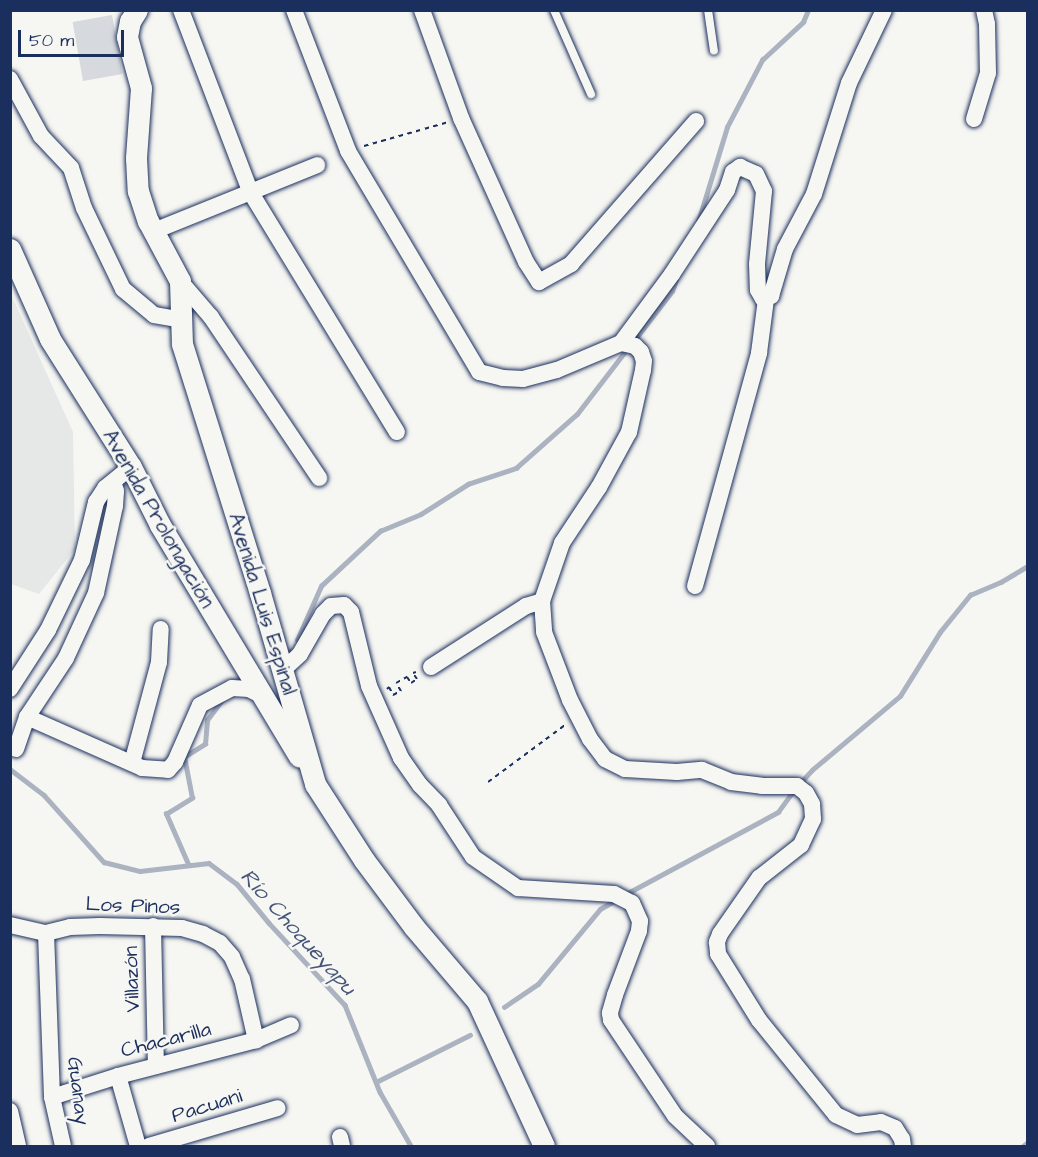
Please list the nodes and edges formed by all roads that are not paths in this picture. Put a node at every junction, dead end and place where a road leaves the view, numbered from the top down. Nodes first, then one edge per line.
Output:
1 (137, 10) edge
2 (181, 10) edge
3 (294, 10) edge
4 (422, 10) edge
5 (554, 10) edge
6 (708, 10) edge
7 (884, 10) edge
8 (984, 10) edge
9 (714, 51) dead end
10 (10, 79) edge
11 (591, 94) dead end
12 (974, 119) dead end
13 (696, 121) dead end
14 (317, 165) dead end
15 (250, 193) junction
16 (154, 231) junction
17 (10, 249) edge
18 (180, 281) junction
19 (766, 299) junction
20 (181, 320) junction
21 (621, 343) junction
22 (397, 432) dead end
23 (131, 467) junction
24 (319, 478) dead end
25 (112, 482) junction
26 (695, 586) dead end
27 (542, 601) junction
28 (161, 629) dead end
29 (430, 667) road end
30 (283, 670) junction
31 (10, 689) edge
32 (261, 695) junction
33 (27, 717) junction
34 (16, 749) dead end
35 (132, 763) junction
36 (315, 784) junction
37 (10, 925) edge
38 (153, 926) junction
39 (46, 933) junction
40 (291, 1025) dead end
41 (256, 1040) junction
42 (156, 1066) junction
43 (118, 1076) junction
44 (52, 1097) junction
45 (278, 1108) dead end
46 (10, 1111) edge
47 (18, 1146) edge
48 (63, 1146) edge
49 (138, 1146) edge
50 (149, 1146) edge
51 (544, 1146) edge
52 (707, 1146) edge
53 (903, 1146) edge

1 - 16 street, Avenida Luis Espinal
2 - 15 street
3 - 21 street
4 - 13 street
5 - 11 lane
6 - 9 lane
7 - 19 street
8 - 12 street
10 - 20 street
14 - 15 street
15 - 16 street
15 - 22 street
16 - 18 street, Avenida Luis Espinal
17 - 23 street, Avenida Prolongación
18 - 20 street, Avenida Luis Espinal
18 - 24 street
19 - 21 street
19 - 26 street
20 - 30 street, Avenida Luis Espinal
21 - 27 street
23 - 25 street
23 - 32 street, Avenida Prolongación
25 - 31 street
25 - 33 street
27 - 29 street
27 - 53 street
28 - 35 street
30 - 36 street, Avenida Luis Espinal
30 - 52 street
32 - 35 street
32 - 36 street, Avenida Prolongación
33 - 34 street
33 - 35 street
36 - 51 street, Avenida Luis Espinal
37 - 39 street, Los Pinos
38 - 39 street, Los Pinos
38 - 41 street, Los Pinos
38 - 42 street, Villazón
39 - 44 street, Guanay
40 - 41 street, Chacarilla
41 - 42 street, Chacarilla
42 - 43 street, Chacarilla
43 - 44 street, Chacarilla
43 - 49 street
44 - 48 street, Guanay
45 - 50 street, Pacuani
46 - 47 street

